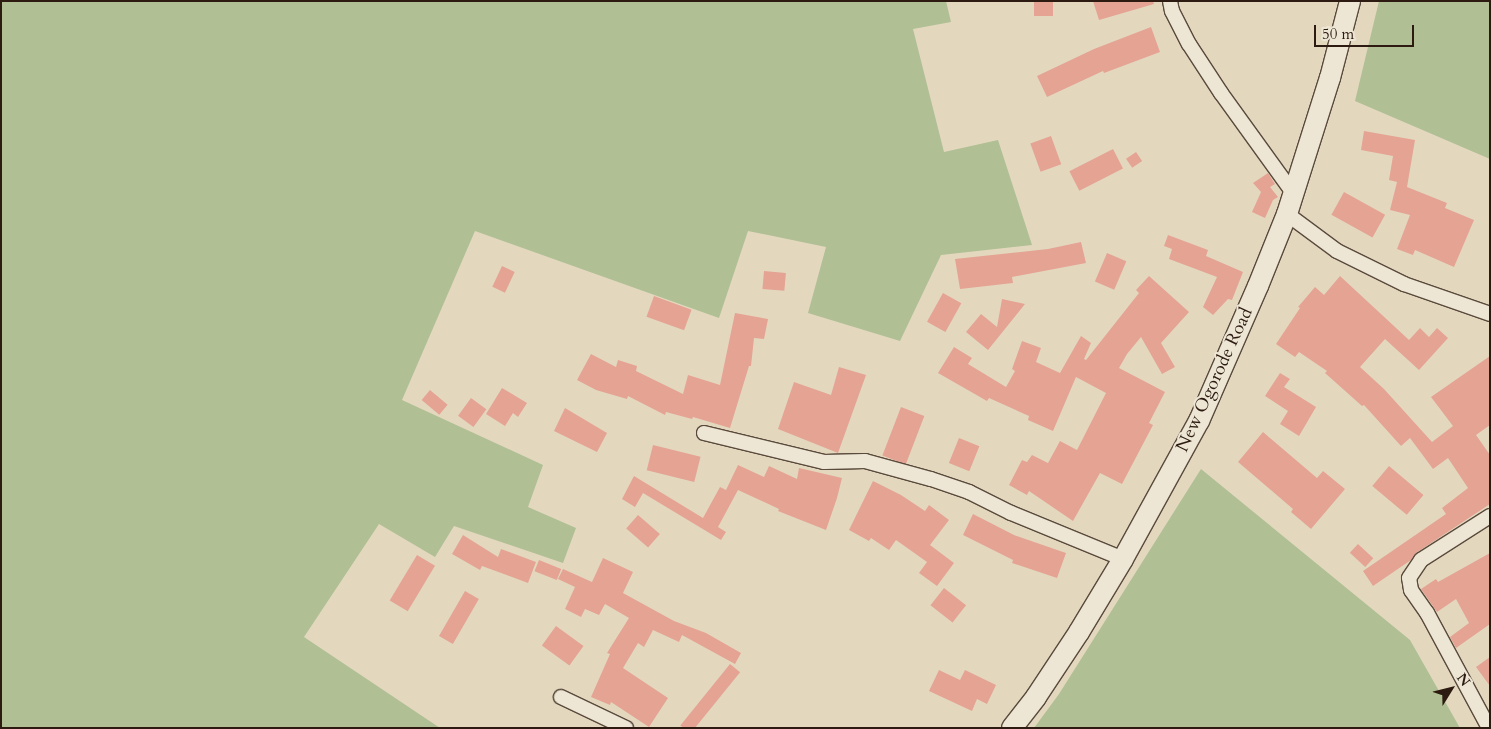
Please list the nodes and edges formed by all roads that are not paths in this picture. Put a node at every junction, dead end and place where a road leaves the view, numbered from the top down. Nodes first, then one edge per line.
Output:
1 (1170, 1) edge
2 (1350, 1) edge
3 (1294, 193) junction
4 (1287, 214) junction
5 (1490, 314) edge
6 (704, 433) dead end
7 (1490, 516) edge
8 (1123, 559) junction
9 (560, 697) dead end
10 (626, 728) edge
11 (1012, 728) edge
12 (1489, 728) edge

1 - 3 street
2 - 3 street, New Ogorode Road
3 - 4 street, New Ogorode Road
4 - 5 street
4 - 8 street, New Ogorode Road
6 - 8 street
7 - 12 street
8 - 11 street, New Ogorode Road
9 - 10 street

